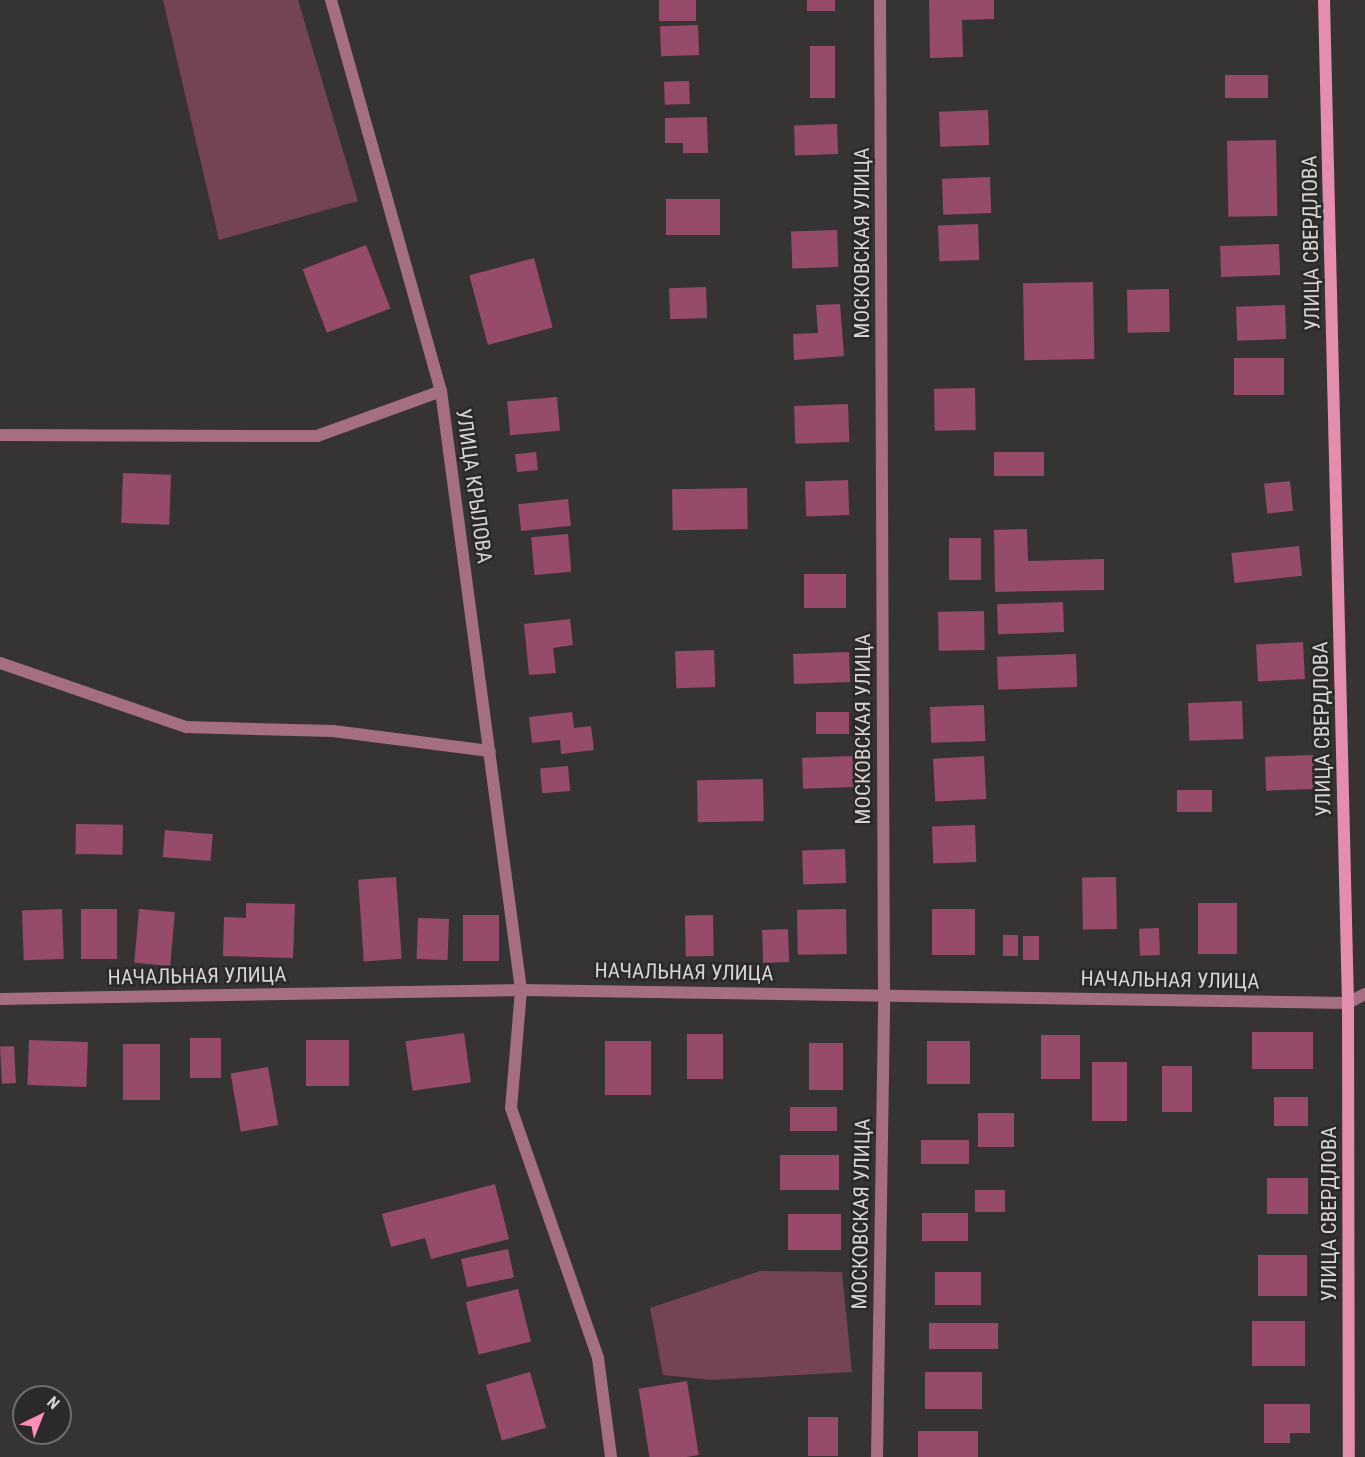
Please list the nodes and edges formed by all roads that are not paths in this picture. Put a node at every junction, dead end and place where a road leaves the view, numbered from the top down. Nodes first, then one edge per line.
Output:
1 (331, 0) edge
2 (880, 0) edge
3 (1324, 0) edge
4 (441, 391) junction
5 (0, 435) edge
6 (0, 663) edge
7 (490, 751) junction
8 (521, 990) junction
9 (884, 993) junction
10 (1365, 994) edge
11 (0, 999) edge
12 (1348, 1003) junction
13 (611, 1457) edge
14 (877, 1457) edge
15 (1349, 1457) edge

1 - 4 street, УЛИЦА КРЫЛОВА
2 - 9 street, МОСКОВСКАЯ УЛИЦА
3 - 12 main road, УЛИЦА СВЕРДЛОВА
4 - 5 street
4 - 7 street, УЛИЦА КРЫЛОВА
6 - 7 street
7 - 8 street, УЛИЦА КРЫЛОВА
8 - 9 street, НАЧАЛЬНАЯ УЛИЦА
8 - 11 street, НАЧАЛЬНАЯ УЛИЦА
8 - 13 street, УЛИЦА КРЫЛОВА
9 - 12 street, НАЧАЛЬНАЯ УЛИЦА
9 - 14 street, МОСКОВСКАЯ УЛИЦА
10 - 12 street, НАЧАЛЬНАЯ УЛИЦА
12 - 15 main road, УЛИЦА СВЕРДЛОВА

